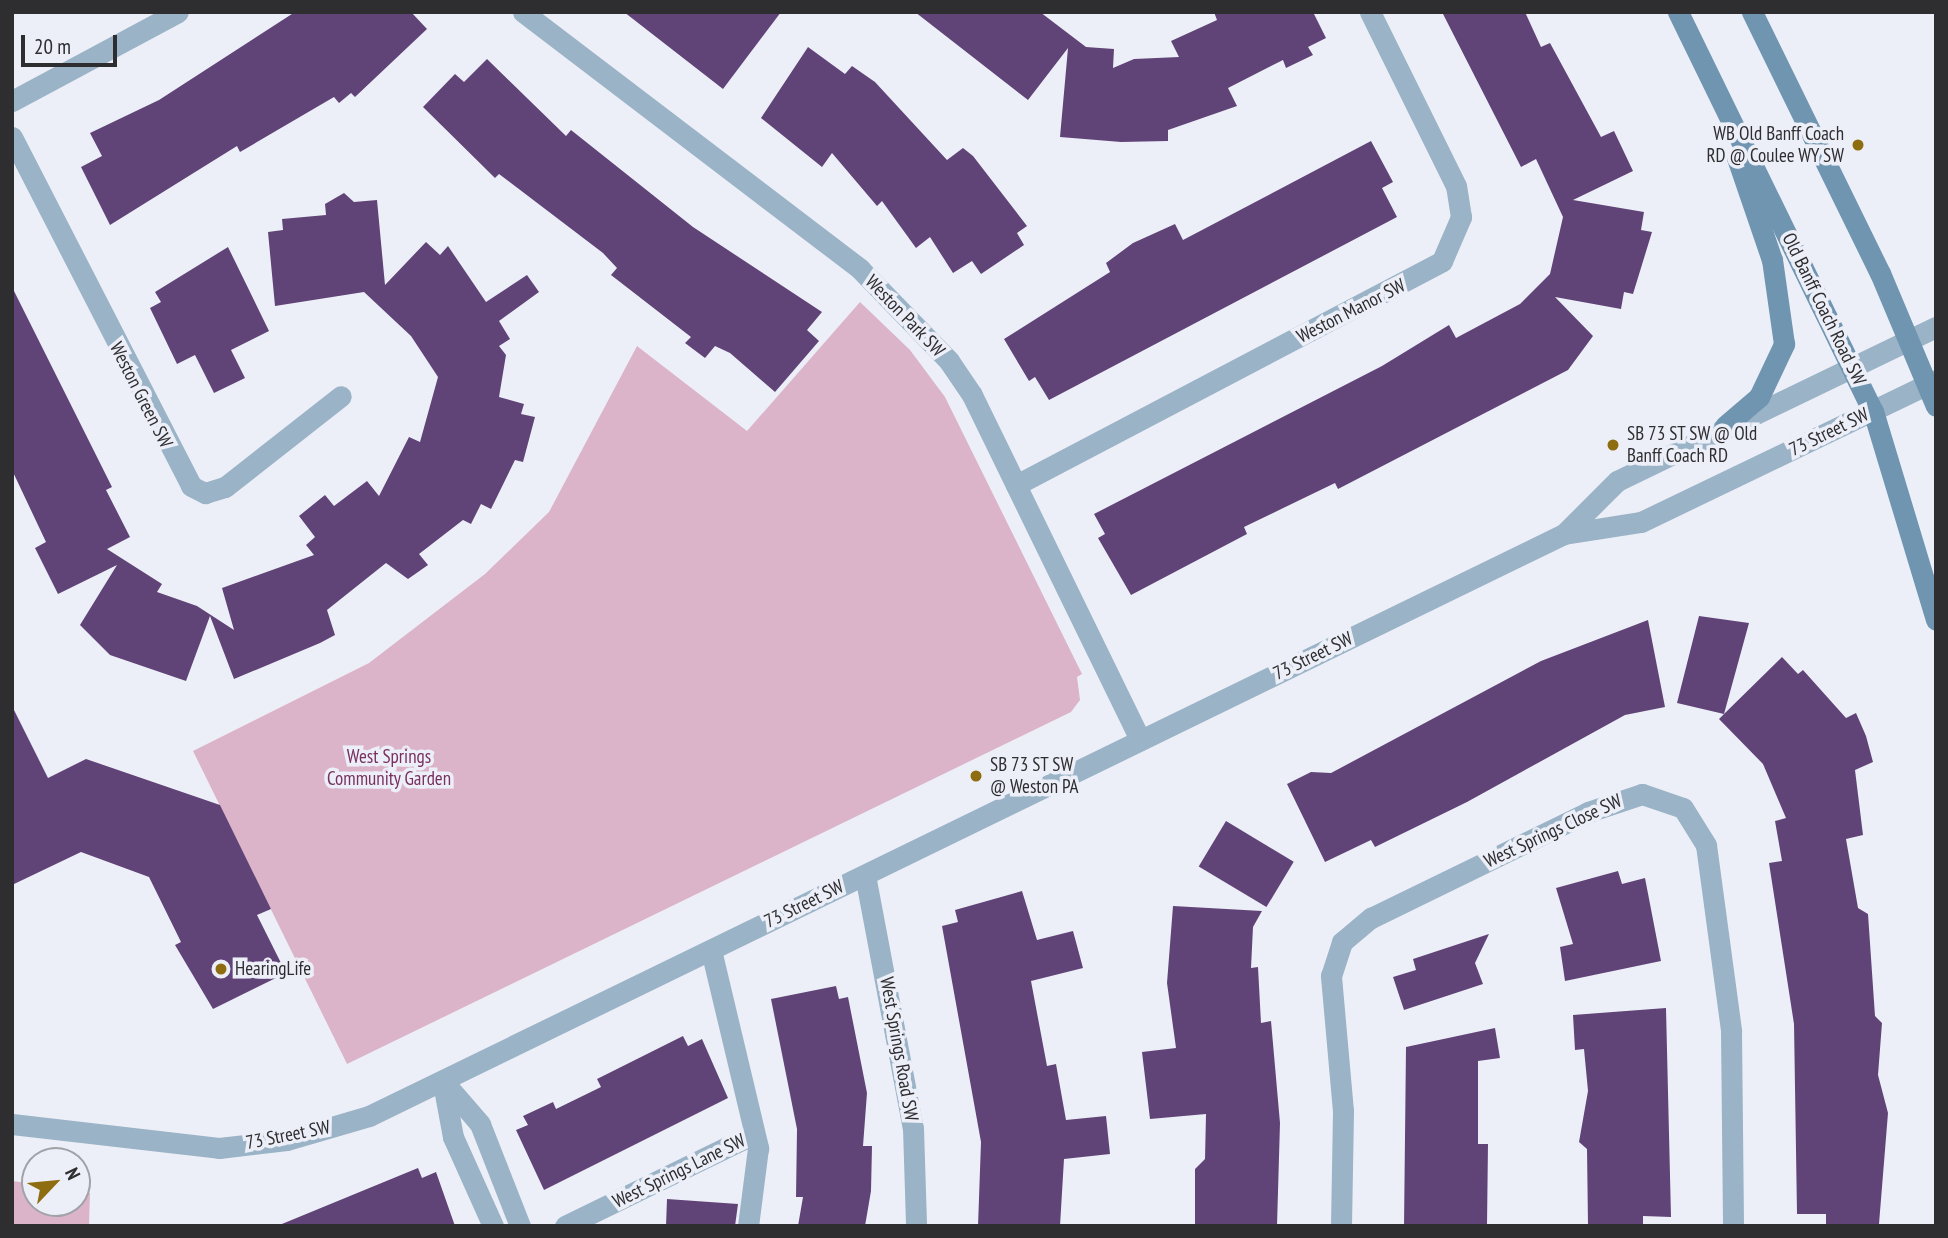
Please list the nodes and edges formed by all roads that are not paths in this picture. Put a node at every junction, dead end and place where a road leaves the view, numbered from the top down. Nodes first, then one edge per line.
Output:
1 (178, 12) edge
2 (523, 12) edge
3 (1370, 12) edge
4 (1678, 12) edge
5 (1752, 12) edge
6 (1712, 83) junction
7 (12, 102) edge
8 (12, 137) edge
9 (1936, 327) edge
10 (1909, 337) junction
11 (1852, 365) junction
12 (1931, 382) edge
13 (341, 396) dead end
14 (1936, 406) edge
15 (1873, 411) junction
16 (1725, 426) junction
17 (1016, 485) junction
18 (1564, 534) junction
19 (1936, 620) edge
20 (1140, 740) junction
21 (865, 875) junction
22 (711, 950) junction
23 (443, 1081) junction
24 (12, 1124) edge
25 (754, 1134) junction
26 (493, 1226) edge
27 (520, 1226) edge
28 (565, 1226) edge
29 (748, 1226) edge
30 (916, 1226) edge
31 (1341, 1226) edge
32 (1733, 1226) edge

1 - 7 street
2 - 17 street, Weston Park SW
3 - 17 street, Weston Manor SW
4 - 6 main road, Old Banff Coach Road SW
5 - 10 main road
6 - 11 main road, Old Banff Coach Road SW
6 - 16 main road
8 - 13 street, Weston Green SW
9 - 10 street, 73 Street SW
10 - 11 street, 73 Street SW
10 - 12 main road
11 - 15 main road, Old Banff Coach Road SW
11 - 16 street, 73 Street SW
12 - 14 main road
12 - 15 street, 73 Street SW
15 - 18 street, 73 Street SW
15 - 19 main road, Old Banff Coach Road SW
16 - 18 street, 73 Street SW
17 - 20 street, Weston Park SW
18 - 20 street, 73 Street SW
20 - 21 street, 73 Street SW
21 - 22 street, 73 Street SW
21 - 30 street, West Springs Road SW
22 - 23 street, 73 Street SW
22 - 25 street, West Springs Lane SW
23 - 24 street, 73 Street SW
23 - 26 street
23 - 27 street
25 - 28 street, West Springs Lane SW
25 - 29 street, West Springs Lane SW
31 - 32 street, West Springs Close SW

